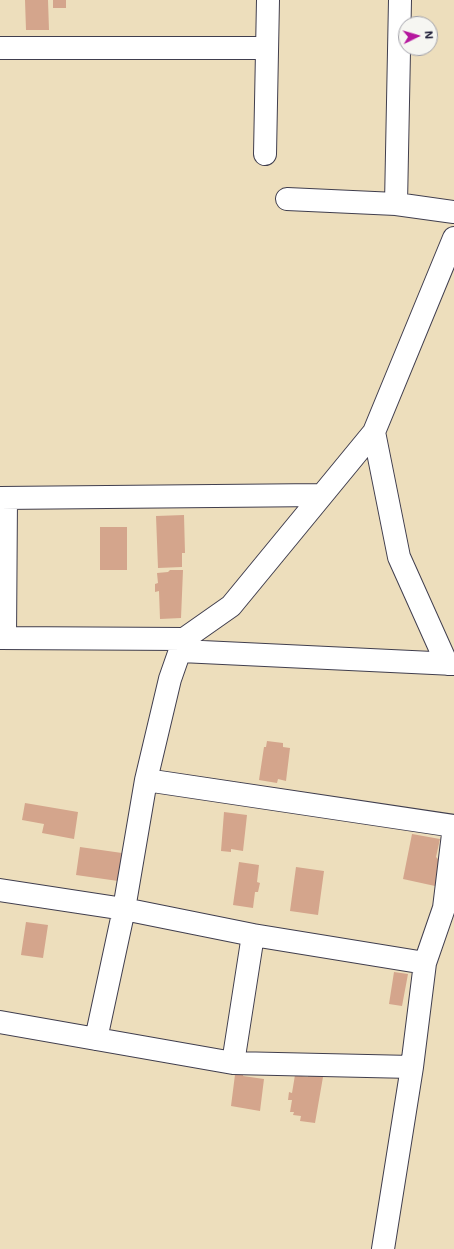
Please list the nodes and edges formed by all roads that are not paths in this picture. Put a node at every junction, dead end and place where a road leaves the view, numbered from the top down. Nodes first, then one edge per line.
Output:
1 (268, 0) edge
2 (400, 0) edge
3 (0, 48) edge
4 (267, 48) junction
5 (266, 154) dead end
6 (287, 199) dead end
7 (396, 204) junction
8 (454, 212) edge
9 (454, 238) edge
10 (374, 432) junction
11 (322, 495) junction
12 (3, 498) edge
13 (2, 638) edge
14 (183, 645) junction
15 (451, 664) edge
16 (146, 780) junction
17 (454, 826) edge
18 (0, 890) edge
19 (124, 909) junction
20 (253, 935) junction
21 (425, 963) junction
22 (0, 1022) edge
23 (96, 1039) junction
24 (233, 1063) junction
25 (412, 1066) junction
26 (383, 1249) edge

1 - 4 street
2 - 7 street
3 - 4 street
4 - 5 street
6 - 7 street
7 - 8 street
9 - 10 street
10 - 11 street
10 - 15 street
11 - 12 street
11 - 14 street
12 - 13 street
13 - 14 street
14 - 15 street
14 - 16 street
16 - 17 street
16 - 19 street
17 - 21 street
18 - 19 street
19 - 20 street
19 - 23 street
20 - 21 street
20 - 24 street
21 - 25 street
22 - 23 street
23 - 24 street
24 - 25 street
25 - 26 street

